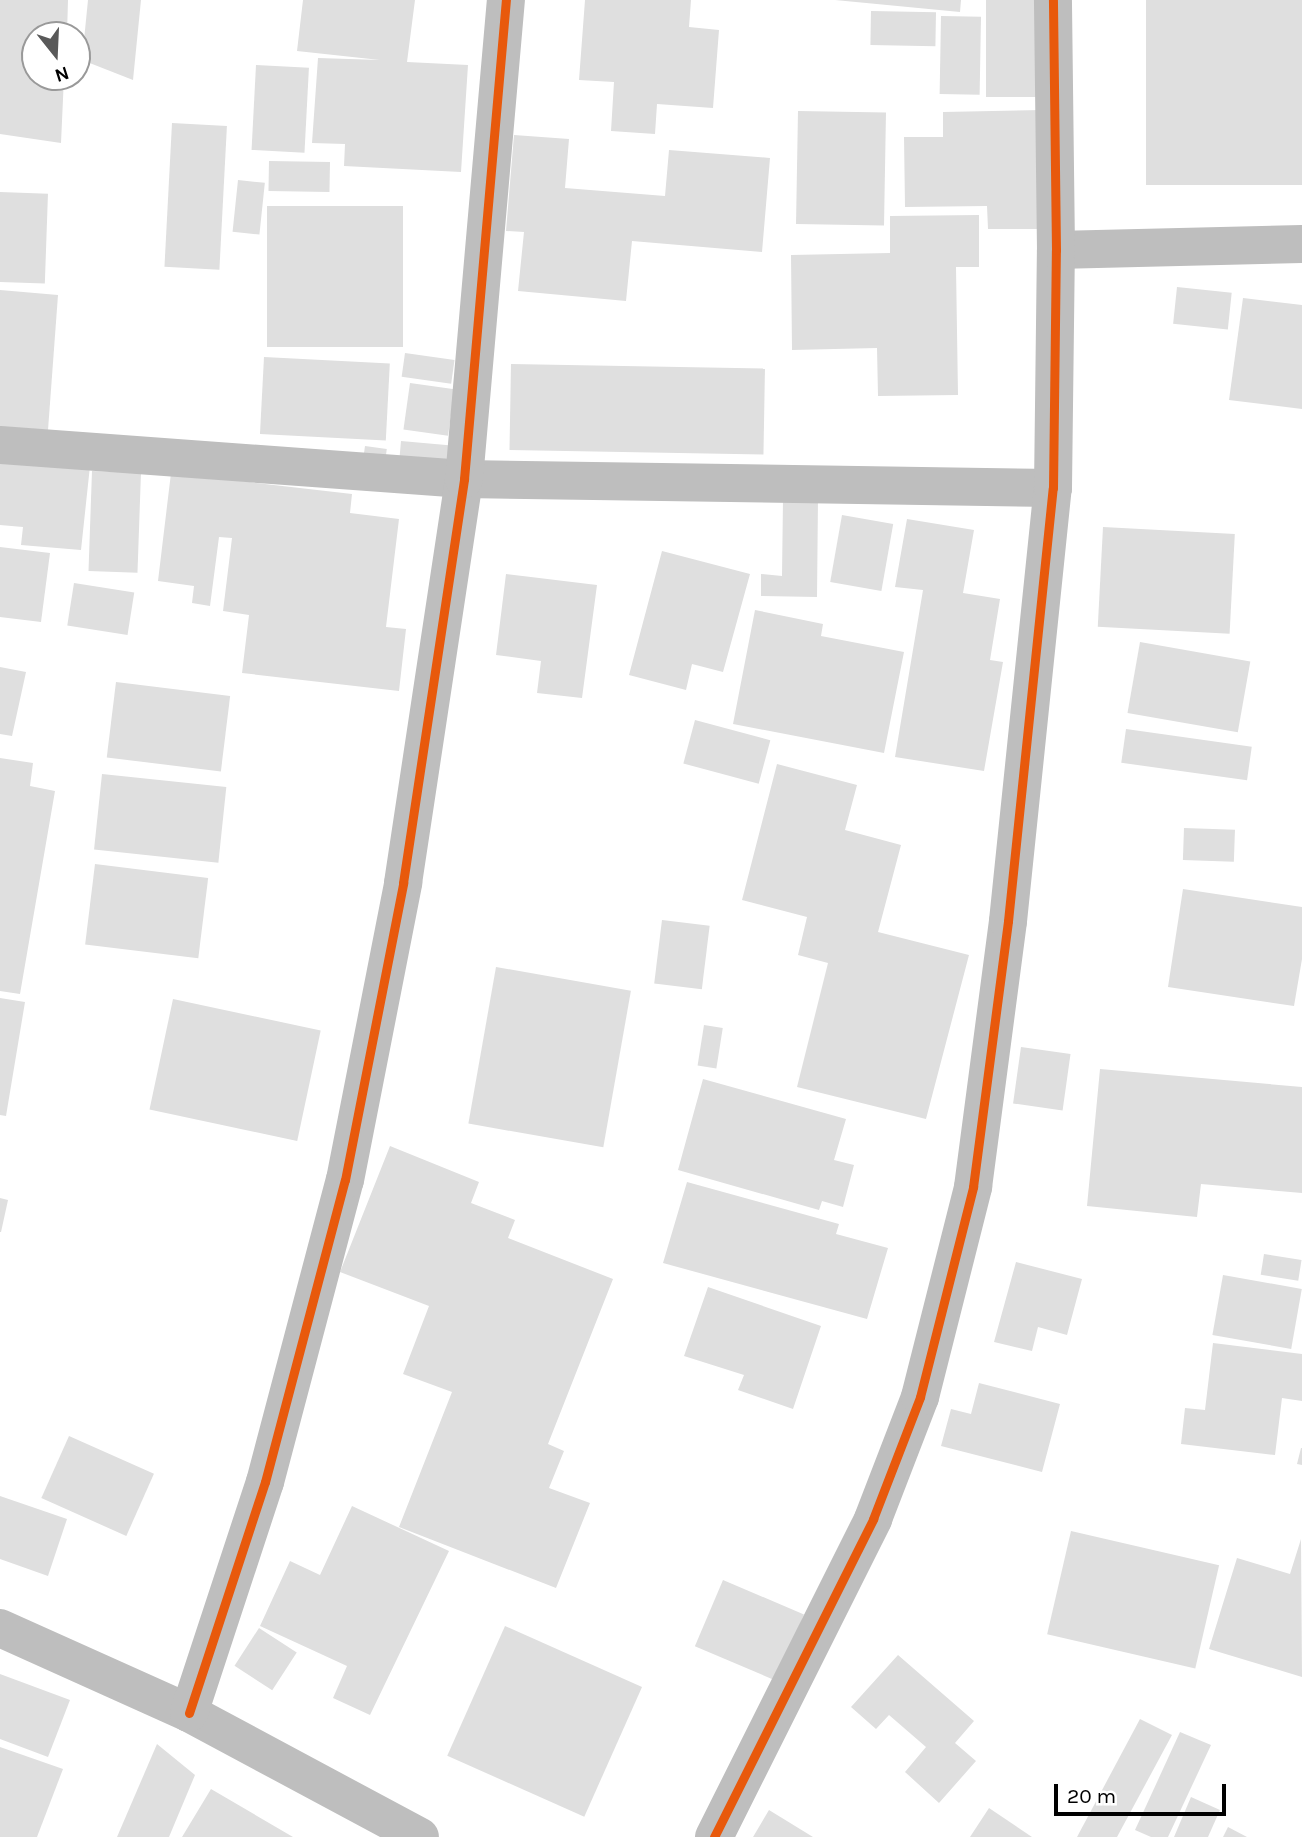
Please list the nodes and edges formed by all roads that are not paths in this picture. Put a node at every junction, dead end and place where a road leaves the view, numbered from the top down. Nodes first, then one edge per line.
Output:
1 (506, 0) edge
2 (1053, 0) edge
3 (1302, 244) edge
4 (1056, 250) junction
5 (0, 445) edge
6 (464, 479) junction
7 (1053, 488) junction
8 (0, 1629) edge
9 (189, 1713) junction
10 (420, 1837) edge
11 (714, 1837) edge

1 - 6 street
2 - 4 street
3 - 4 street
4 - 7 street
5 - 6 street
6 - 7 street
6 - 9 street
7 - 11 street
8 - 9 street
9 - 10 street

